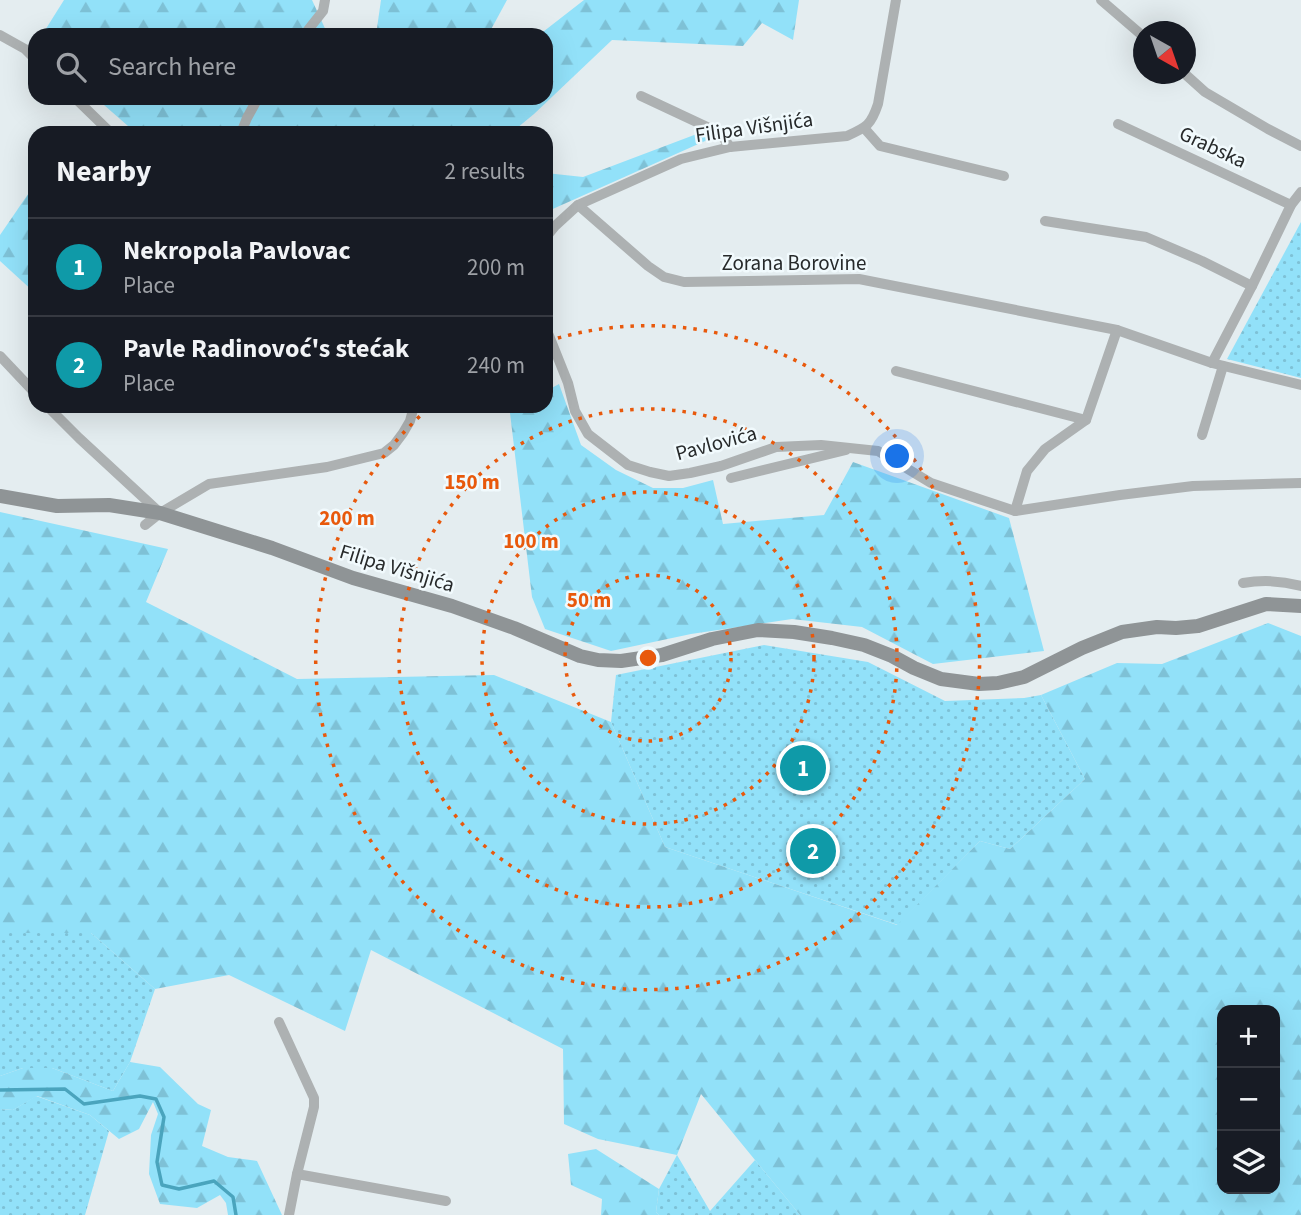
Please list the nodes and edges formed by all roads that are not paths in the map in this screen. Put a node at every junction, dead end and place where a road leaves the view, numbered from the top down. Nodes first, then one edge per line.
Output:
1 (325, 0) edge
2 (896, 0) edge
3 (1101, 0) edge
4 (310, 28) edge
5 (1133, 28) edge
6 (0, 35) edge
7 (28, 52) edge
8 (1196, 84) edge
9 (641, 96) dead end
10 (82, 105) edge
11 (254, 105) edge
12 (1118, 124) dead end
13 (104, 126) edge
14 (244, 126) edge
15 (865, 129) junction
16 (1301, 146) edge
17 (730, 147) junction
18 (1004, 176) dead end
19 (1301, 192) edge
20 (578, 205) junction
21 (1291, 205) junction
22 (1045, 221) dead end
23 (553, 228) edge
24 (1252, 286) junction
25 (1117, 330) junction
26 (553, 346) edge
27 (0, 356) edge
28 (1218, 364) junction
29 (897, 371) dead end
30 (1301, 385) edge
31 (28, 386) edge
32 (54, 413) edge
33 (412, 413) edge
34 (1086, 421) junction
35 (1202, 435) dead end
36 (854, 449) junction
37 (731, 478) dead end
38 (1301, 483) edge
39 (0, 496) edge
40 (1015, 511) junction
41 (160, 513) junction
42 (145, 524) dead end
43 (1243, 583) dead end
44 (1301, 586) edge
45 (1301, 606) edge
46 (279, 1022) dead end
47 (297, 1174) junction
48 (446, 1201) dead end
49 (289, 1215) edge

1 - 4 street
2 - 15 street
3 - 5 street
6 - 7 street
8 - 16 street, Grabska
9 - 17 street
10 - 13 street
11 - 14 street
12 - 21 street, Grabska
15 - 17 street, Filipa Višnjića
15 - 18 street
17 - 20 street, Filipa Višnjića
19 - 21 street
20 - 23 street, Filipa Višnjića
20 - 25 street, Zorana Borovine
21 - 24 street
22 - 24 street
24 - 28 street
25 - 28 street, Zorana Borovine
25 - 34 street
26 - 36 street, Pavlovića
27 - 31 street
28 - 30 street, Zorana Borovine
28 - 35 street
29 - 34 street
32 - 41 street
33 - 41 street
34 - 40 street
36 - 37 street, Pavlovića
36 - 40 street, Pavlovića
38 - 40 street, Pavlovića
39 - 41 main road, Filipa Višnjića
41 - 42 street
41 - 45 main road, Filipa Višnjića
43 - 44 street
46 - 47 street
47 - 48 street
47 - 49 street

